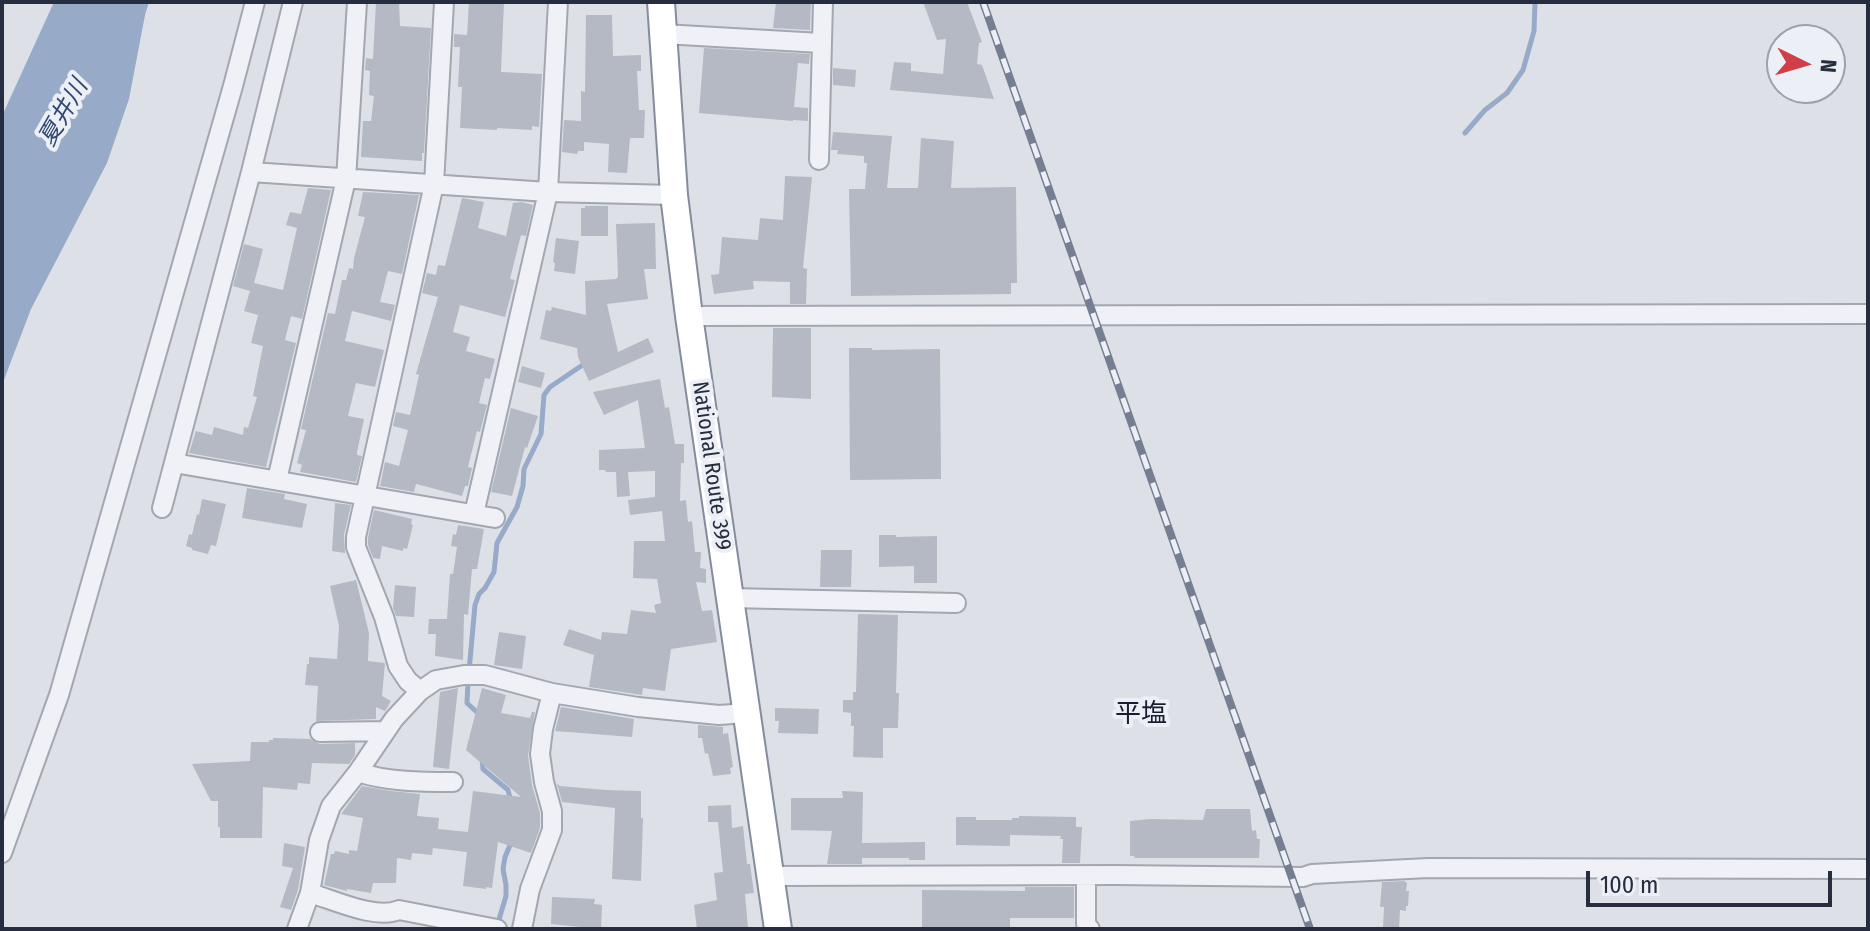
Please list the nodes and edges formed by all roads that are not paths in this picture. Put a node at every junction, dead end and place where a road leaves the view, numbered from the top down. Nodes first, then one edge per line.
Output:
1 (255, 2) edge
2 (293, 2) edge
3 (357, 2) edge
4 (444, 2) edge
5 (558, 2) edge
6 (661, 2) edge
7 (823, 2) edge
8 (663, 34) junction
9 (821, 43) junction
10 (819, 160) dead end
11 (251, 172) junction
12 (346, 179) junction
13 (434, 184) junction
14 (548, 192) junction
15 (674, 195) junction
16 (1868, 314) edge
17 (689, 316) junction
18 (174, 463) junction
19 (277, 480) junction
20 (364, 495) junction
21 (162, 508) dead end
22 (474, 514) junction
23 (495, 518) dead end
24 (730, 598) junction
25 (956, 603) dead end
26 (420, 691) junction
27 (552, 693) junction
28 (747, 713) junction
29 (385, 731) junction
30 (320, 732) dead end
31 (358, 772) junction
32 (453, 782) dead end
33 (2, 853) edge
34 (1868, 869) edge
35 (771, 876) junction
36 (1086, 876) junction
37 (310, 893) junction
38 (375, 921) edge
39 (297, 929) edge
40 (497, 929) edge
41 (522, 929) edge
42 (778, 929) edge
43 (1090, 929) edge

1 - 33 street
2 - 11 street
3 - 12 street
4 - 13 street
5 - 14 street
6 - 8 highway, National Route 399
7 - 9 street
8 - 9 street
8 - 15 highway, National Route 399
9 - 10 street
11 - 12 street
11 - 18 street
12 - 13 street
12 - 19 street
13 - 14 street
13 - 20 street
14 - 15 street
14 - 22 street
15 - 17 highway, National Route 399
16 - 17 street
17 - 24 highway, National Route 399
18 - 19 street
18 - 21 street
19 - 20 street
20 - 22 street
20 - 26 street
22 - 23 street
24 - 25 street
24 - 28 highway, National Route 399
26 - 27 street
26 - 29 street
27 - 28 street
27 - 41 street
28 - 35 highway, National Route 399
29 - 30 street
29 - 31 street
31 - 32 street
31 - 37 street
34 - 36 street
35 - 36 street
35 - 42 highway, National Route 399
36 - 43 street
37 - 38 street
37 - 39 street
38 - 40 street

